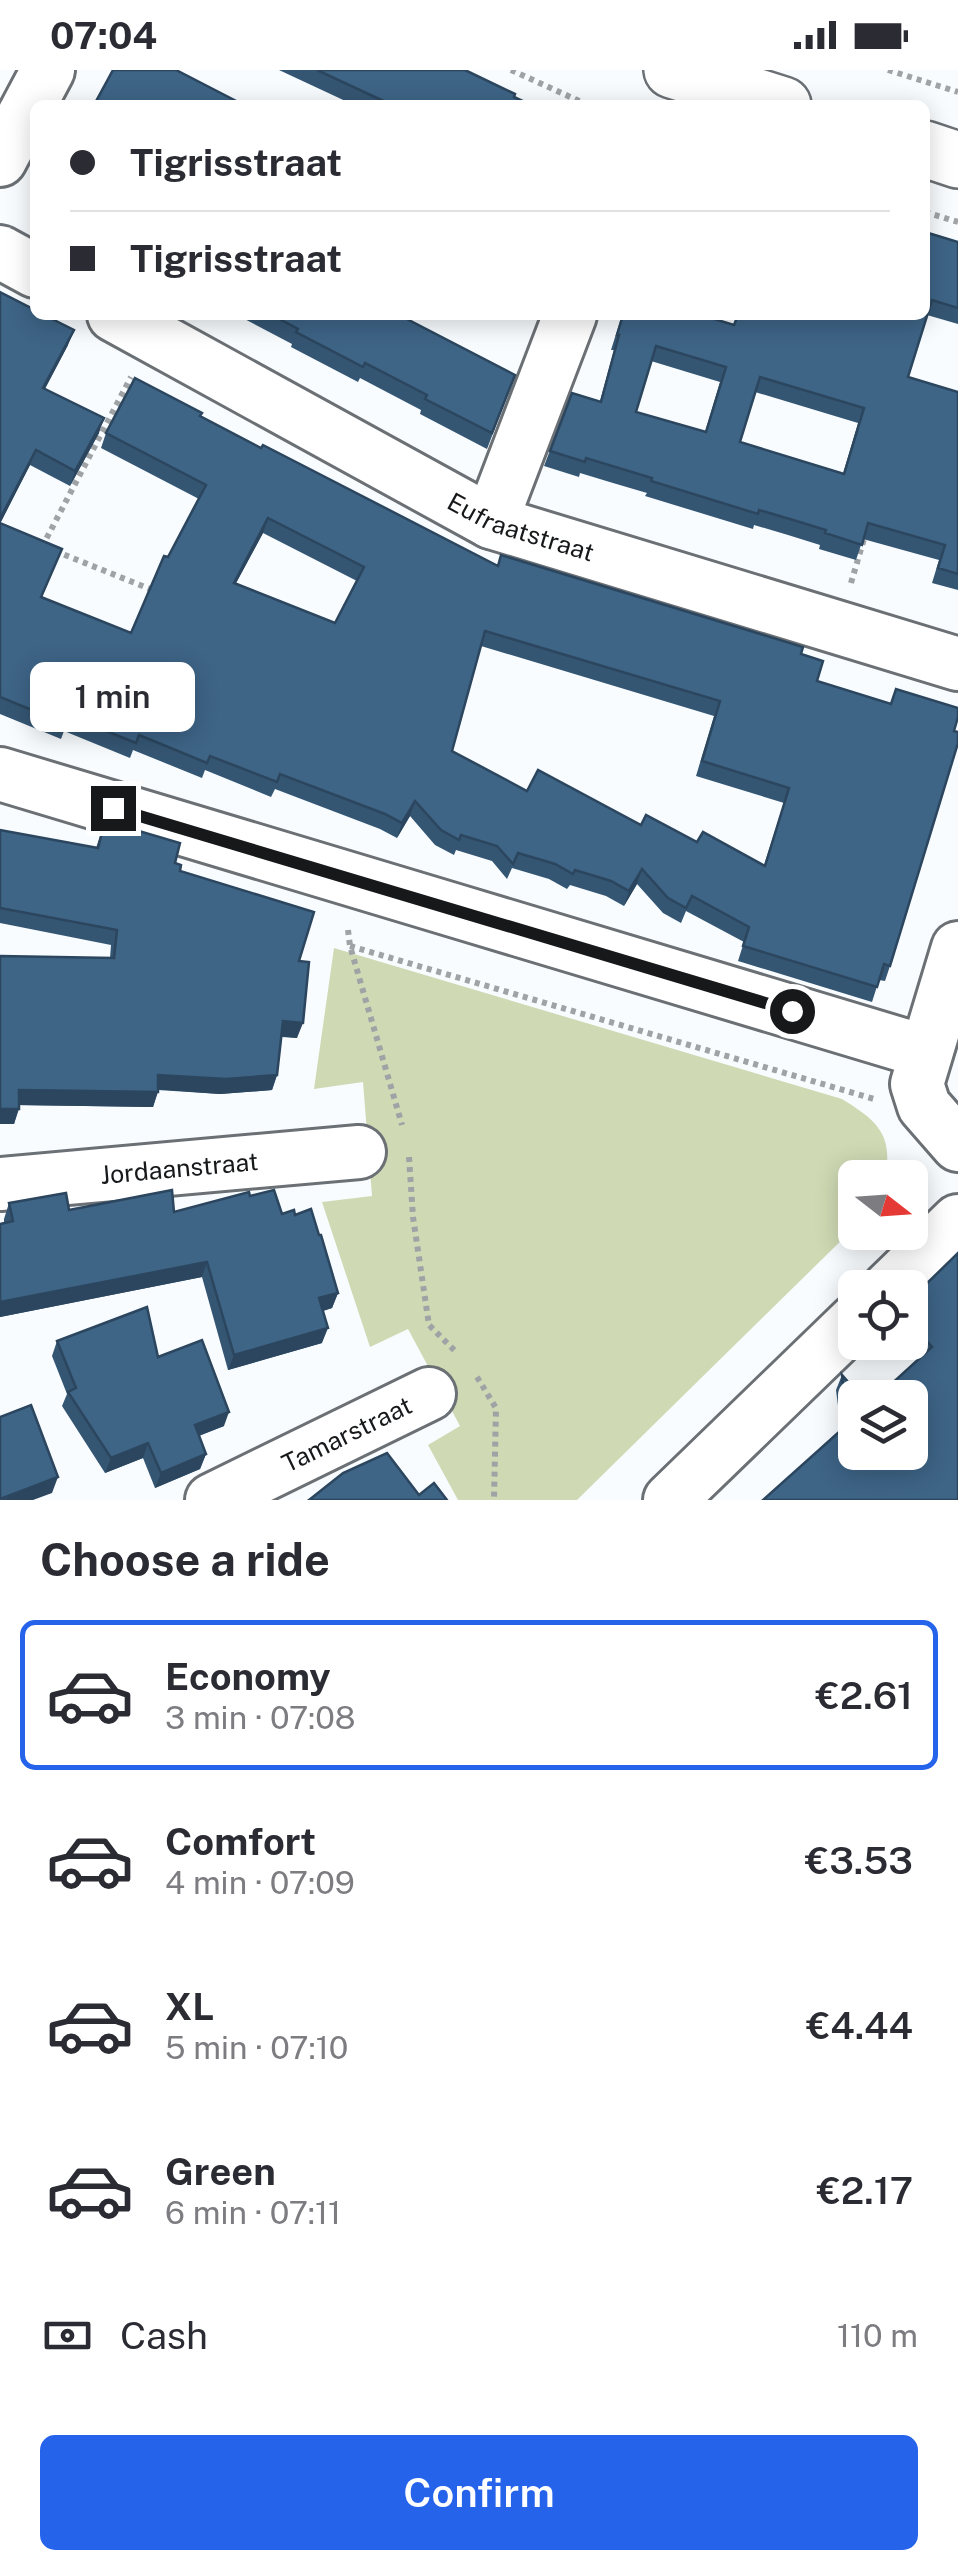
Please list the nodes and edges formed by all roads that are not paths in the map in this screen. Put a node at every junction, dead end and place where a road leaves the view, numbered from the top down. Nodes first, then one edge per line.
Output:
1 (48, 70) edge
2 (672, 70) edge
3 (32, 100) edge
4 (768, 100) edge
5 (30, 104) edge
6 (930, 152) edge
7 (0, 160) edge
8 (958, 160) edge
9 (0, 252) edge
10 (30, 268) edge
11 (568, 320) edge
12 (134, 325) edge
13 (491, 522) junction
14 (958, 664) edge
15 (0, 774) edge
16 (958, 948) edge
17 (926, 1052) junction
18 (390, 1144) road end
19 (958, 1145) edge
20 (0, 1184) edge
21 (958, 1221) edge
22 (908, 1270) edge
23 (838, 1337) edge
24 (454, 1374) road end
25 (212, 1500) edge
26 (670, 1500) edge

1 - 3 street
2 - 4 street
5 - 7 street
6 - 8 street
9 - 10 street
11 - 13 street
12 - 13 street, Eufraatstraat
13 - 14 street, Eufraatstraat
15 - 17 street
16 - 17 street
17 - 19 street
18 - 20 street, Jordaanstraat
21 - 22 street
23 - 26 street
24 - 25 street, Tamarstraat

